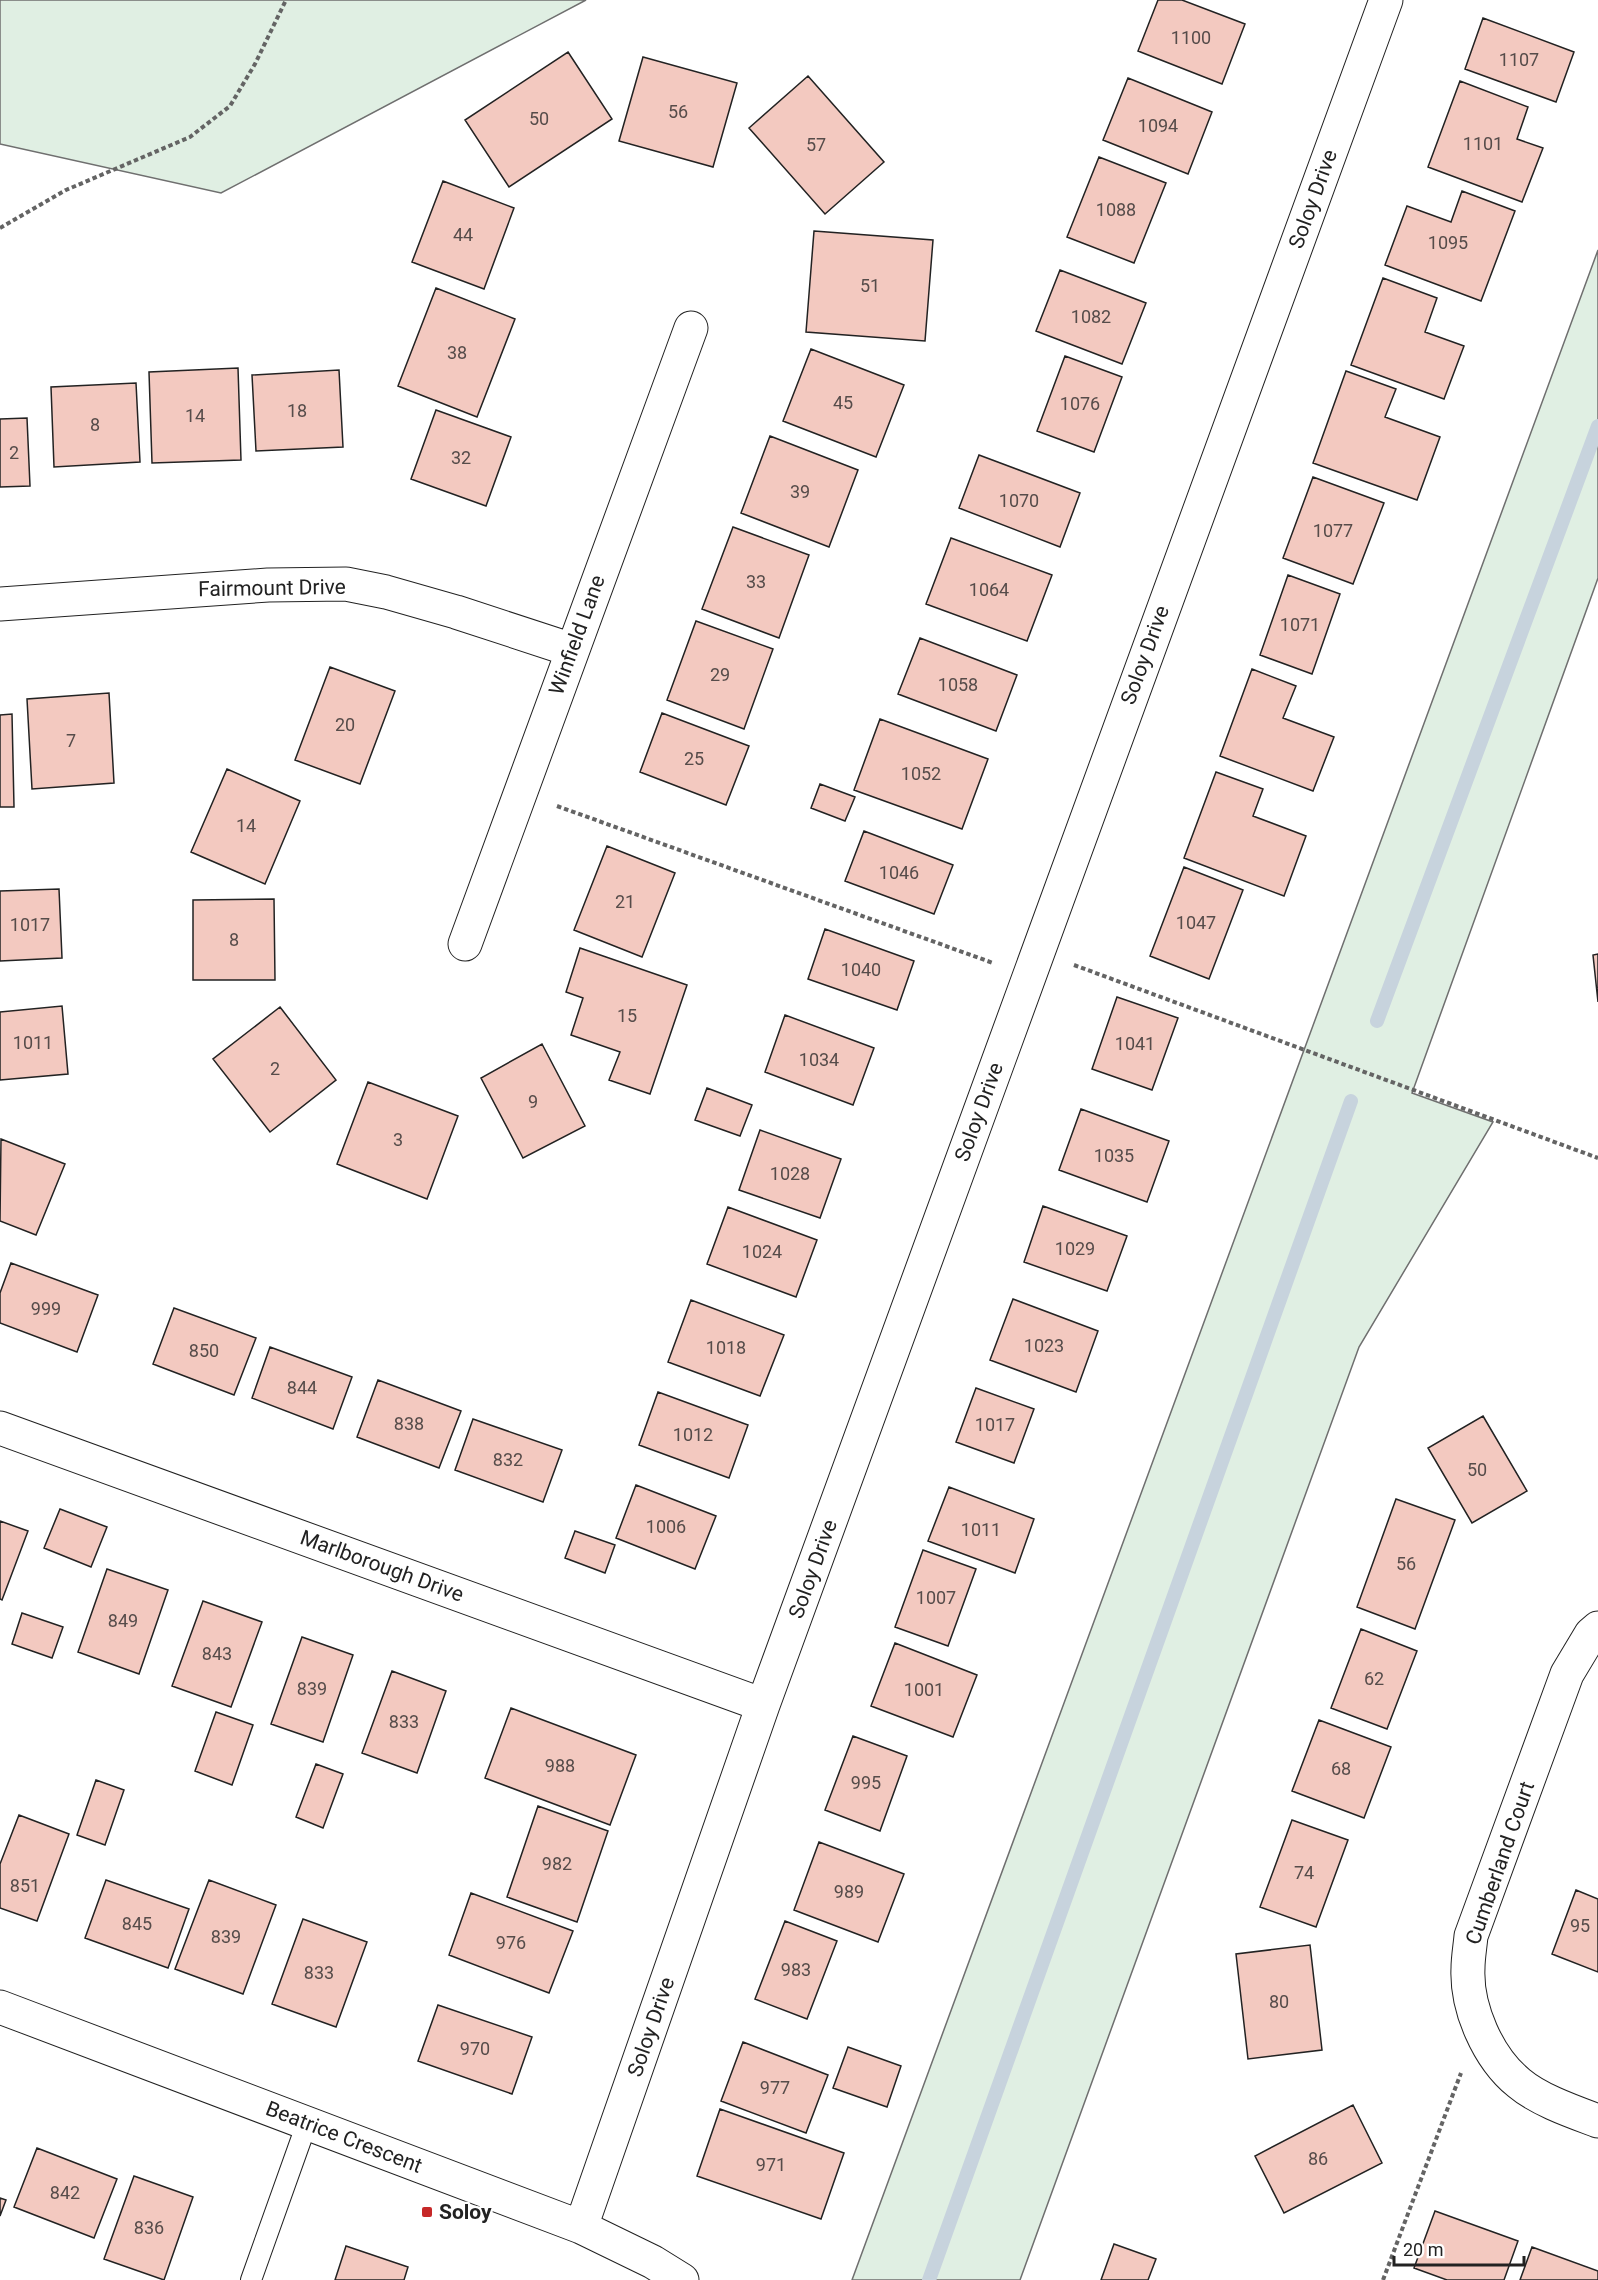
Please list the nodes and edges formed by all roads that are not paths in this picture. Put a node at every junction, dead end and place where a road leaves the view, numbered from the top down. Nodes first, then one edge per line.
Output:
1 (1386, 0) edge
2 (691, 328) dead end
3 (0, 604) edge
4 (572, 650) junction
5 (465, 944) dead end
6 (0, 1428) edge
7 (1598, 1628) edge
8 (763, 1705) junction
9 (0, 2007) edge
10 (1598, 2121) edge
11 (307, 2123) junction
12 (581, 2227) junction
13 (251, 2280) edge
14 (682, 2280) edge

1 - 8 street, Soloy Drive
2 - 4 street, Winfield Lane
3 - 4 street, Fairmount Drive
4 - 5 street, Winfield Lane
6 - 8 street, Marlborough Drive
7 - 10 street, Cumberland Court
8 - 12 street, Soloy Drive
9 - 11 street, Beatrice Crescent
11 - 12 street, Beatrice Crescent
11 - 13 lane
12 - 14 street, Beatrice Crescent

